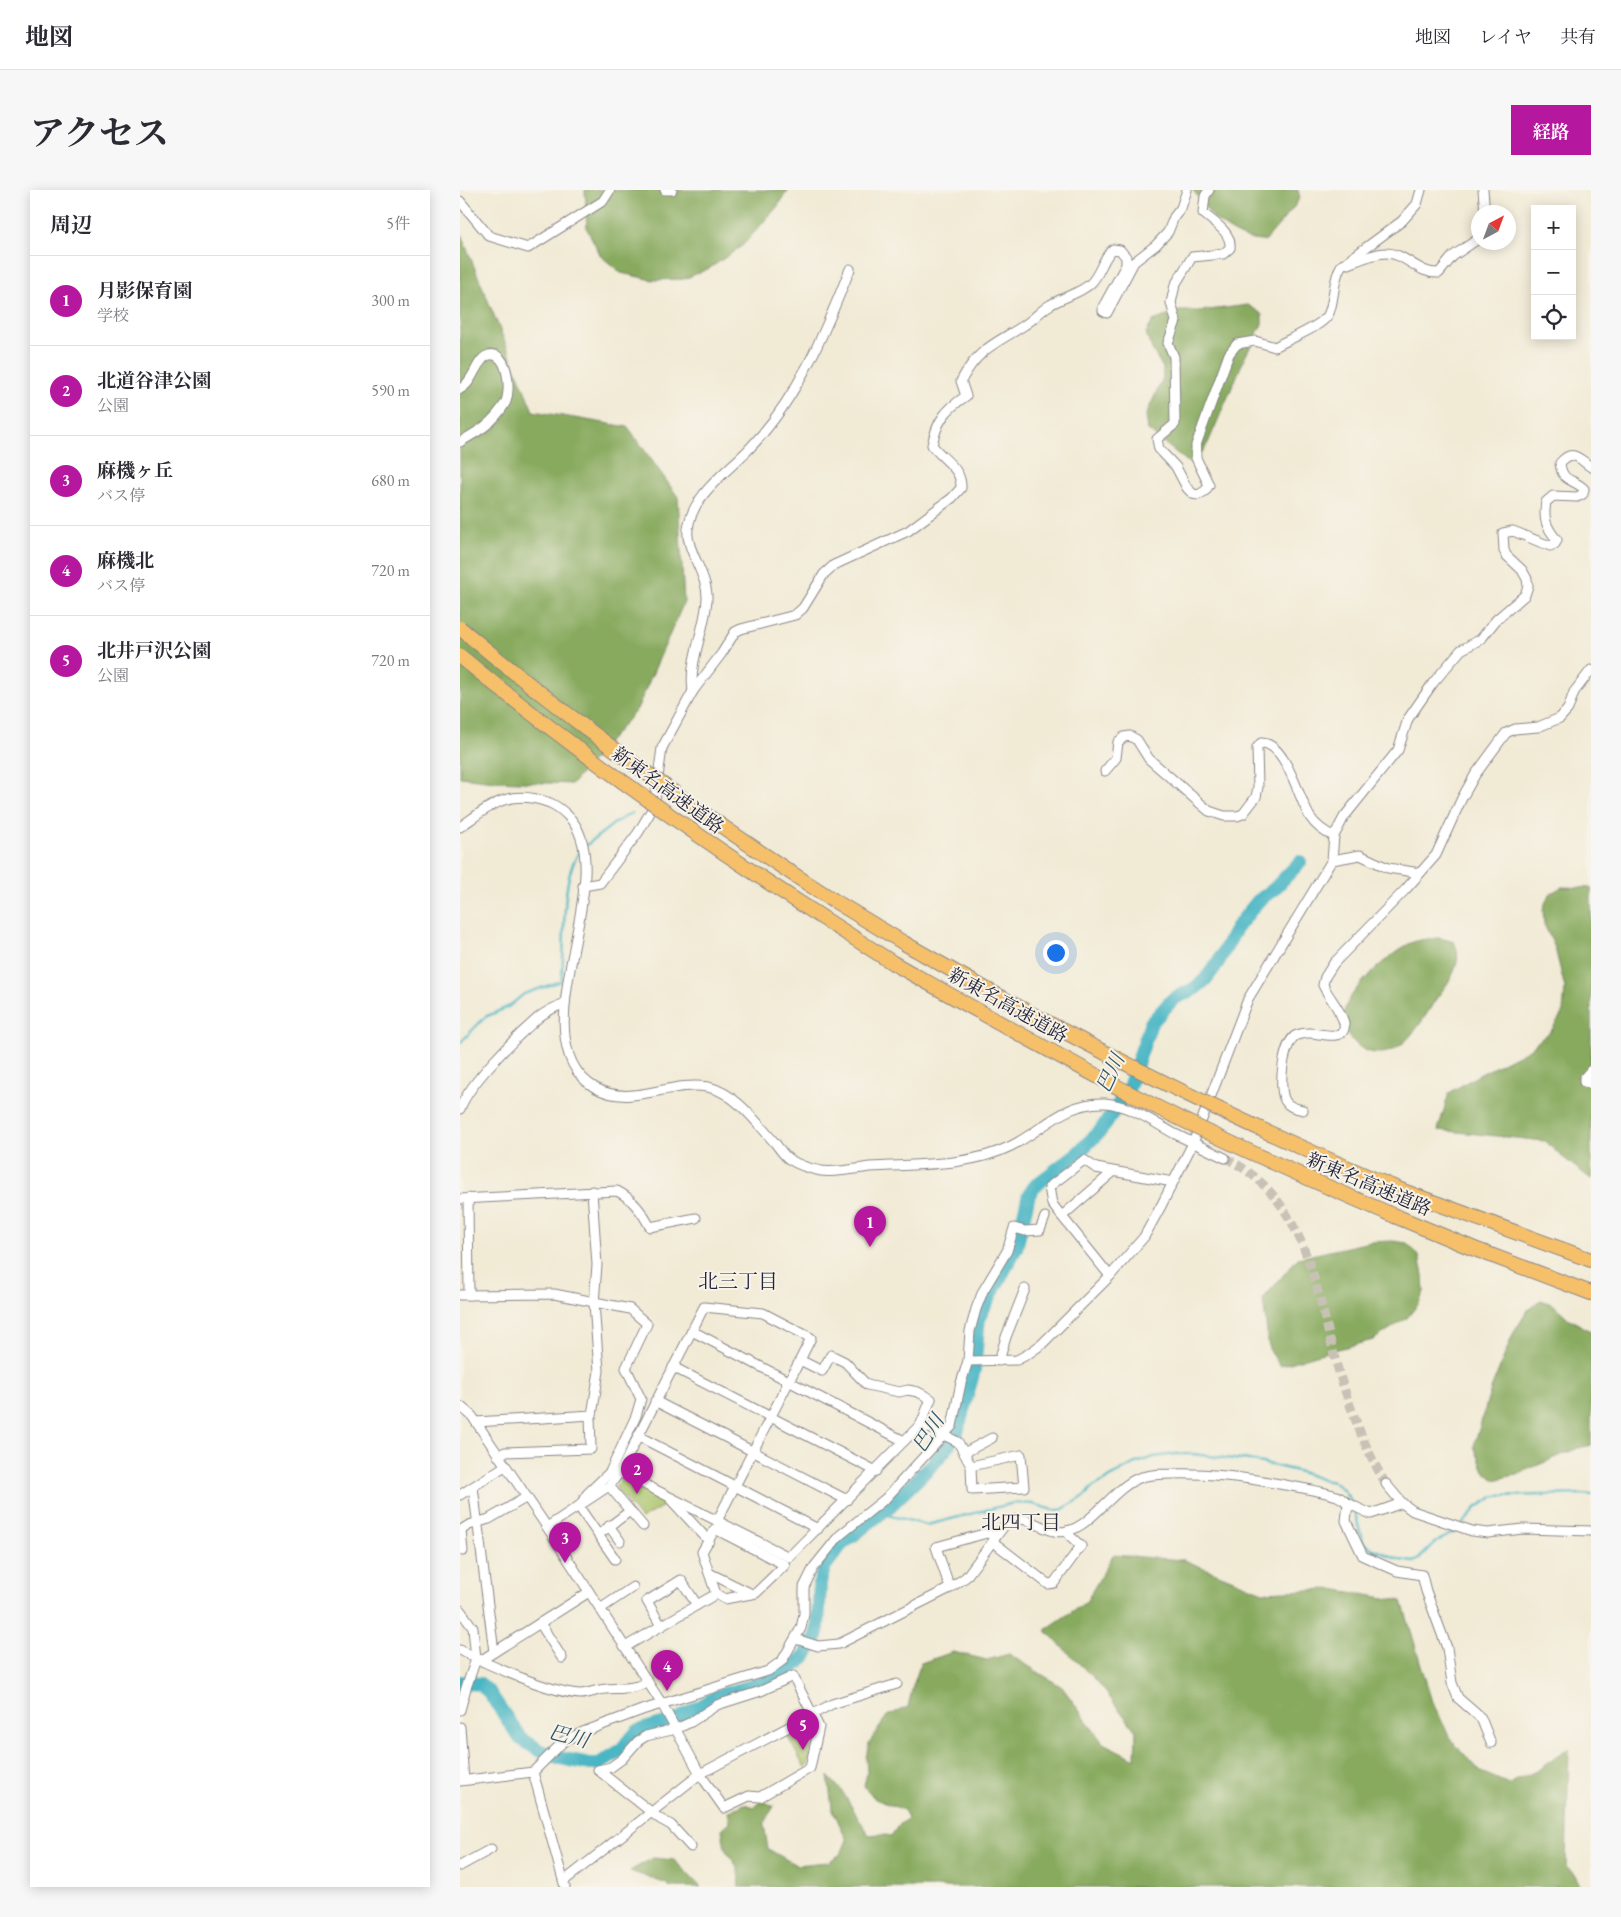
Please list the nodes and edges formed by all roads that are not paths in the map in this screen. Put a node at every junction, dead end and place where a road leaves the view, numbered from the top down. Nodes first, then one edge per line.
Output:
1 (610, 190) edge
2 (665, 190) edge
3 (672, 190) edge
4 (1187, 190) edge
5 (1209, 190) edge
6 (1421, 190) edge
7 (1483, 190) edge
8 (460, 201) edge
9 (1484, 205) edge
10 (1471, 244) edge
11 (1341, 266) junction
12 (850, 269) dead end
13 (460, 389) edge
14 (460, 442) edge
15 (1591, 467) edge
16 (460, 628) edge
17 (460, 656) edge
18 (1591, 670) edge
19 (694, 691) junction
20 (1105, 771) dead end
21 (460, 827) edge
22 (1334, 836) junction
23 (1332, 860) junction
24 (1420, 873) junction
25 (584, 886) junction
26 (565, 1003) junction
27 (1591, 1070) edge
28 (1591, 1084) edge
29 (461, 1106) edge
30 (1303, 1110) dead end
31 (1193, 1143) junction
32 (1225, 1158) tunnel mouth
33 (1113, 1172) junction
34 (1173, 1182) junction
35 (592, 1191) junction
36 (464, 1199) edge
37 (1062, 1216) junction
38 (1045, 1217) dead end
39 (696, 1218) dead end
40 (1591, 1260) edge
41 (1110, 1276) junction
42 (1025, 1289) dead end
43 (1591, 1293) edge
44 (465, 1295) edge
45 (594, 1303) junction
46 (692, 1331) junction
47 (800, 1360) junction
48 (999, 1360) junction
49 (973, 1361) junction
50 (673, 1367) junction
51 (789, 1381) junction
52 (655, 1401) junction
53 (460, 1406) edge
54 (590, 1415) junction
55 (770, 1416) junction
56 (476, 1422) junction
57 (921, 1424) junction
58 (638, 1436) junction
59 (946, 1436) junction
60 (992, 1438) dead end
61 (904, 1441) junction
62 (753, 1451) junction
63 (964, 1453) junction
64 (498, 1456) junction
65 (505, 1466) junction
66 (971, 1466) junction
67 (876, 1471) junction
68 (620, 1472) junction
69 (1386, 1484) tunnel mouth
70 (609, 1486) junction
71 (735, 1486) junction
72 (473, 1487) junction
73 (460, 1495) edge
74 (668, 1496) junction
75 (526, 1497) junction
76 (847, 1500) junction
77 (1402, 1503) junction
78 (1348, 1504) junction
79 (579, 1507) junction
80 (630, 1511) junction
81 (717, 1521) junction
82 (479, 1522) junction
83 (643, 1526) dead end
84 (547, 1527) junction
85 (818, 1529) junction
86 (1067, 1531) junction
87 (1591, 1531) edge
88 (994, 1539) junction
89 (620, 1541) dead end
90 (709, 1541) junction
91 (463, 1551) dead end
92 (615, 1559) dead end
93 (709, 1573) junction
94 (633, 1587) dead end
95 (950, 1588) junction
96 (589, 1592) junction
97 (716, 1594) junction
98 (752, 1594) junction
99 (697, 1605) junction
100 (600, 1609) junction
101 (460, 1610) edge
102 (540, 1623) junction
103 (661, 1626) junction
104 (796, 1639) junction
105 (625, 1647) junction
106 (460, 1650) edge
107 (494, 1652) junction
108 (562, 1658) dead end
109 (478, 1660) junction
110 (648, 1682) junction
111 (897, 1684) dead end
112 (662, 1704) junction
113 (460, 1710) edge
114 (813, 1714) junction
115 (460, 1727) edge
116 (676, 1729) junction
117 (1491, 1743) dead end
118 (533, 1772) junction
119 (700, 1774) junction
120 (462, 1780) edge
121 (651, 1812) junction
122 (691, 1847) dead end
123 (491, 1849) dead end
124 (460, 1866) edge
125 (564, 1884) edge

1 - 8 street
2 - 3 street
4 - 19 street
5 - 11 street
6 - 11 street
7 - 9 street
10 - 11 street
12 - 19 street
13 - 14 street
15 - 22 street
16 - 40 highway, 新東名高速道路, bridge
17 - 43 highway, 新東名高速道路, bridge
18 - 24 street
19 - 25 street
20 - 22 street
21 - 25 street
22 - 23 street
23 - 24 street
23 - 31 street
24 - 30 street
25 - 26 street
26 - 29 street
26 - 31 street
27 - 28 street
31 - 32 street
31 - 34 street
33 - 34 street
33 - 37 street
33 - 37 street
34 - 41 street
35 - 36 street
35 - 39 street
35 - 45 street
36 - 44 street
37 - 41 street
38 - 49 street
41 - 48 street
42 - 48 street
44 - 45 street
45 - 54 street
45 - 79 street
46 - 47 street
46 - 50 street
46 - 51 street
47 - 51 street
47 - 57 street
48 - 49 street
49 - 59 street
50 - 52 street
50 - 55 street
51 - 55 street
51 - 61 street
52 - 58 street
52 - 62 street
53 - 56 street
54 - 56 street
54 - 64 street
55 - 62 street
55 - 67 street
56 - 64 street
57 - 59 street
57 - 61 street
58 - 68 street
58 - 71 street
59 - 63 street
59 - 104 street
60 - 63 street
61 - 67 street
62 - 71 street
62 - 76 street
63 - 66 street
64 - 65 street
65 - 72 street
65 - 75 street
66 - 66 street
67 - 76 street
68 - 70 street
68 - 74 street
69 - 77 street
70 - 79 street
70 - 80 street
71 - 81 street
71 - 85 street
72 - 73 street
72 - 82 street
74 - 81 street
74 - 90 street
75 - 82 street
75 - 84 street
76 - 85 street
77 - 78 street
77 - 87 street
78 - 86 street
78 - 117 street
79 - 84 street
79 - 92 street
80 - 83 street
80 - 89 street
81 - 85 street
82 - 91 street
82 - 107 street
84 - 96 street
86 - 88 street
86 - 88 street
88 - 95 street
88 - 95 street
90 - 93 street
90 - 98 street
93 - 97 street
93 - 98 street
94 - 100 street
95 - 104 street
96 - 100 street
96 - 102 street
97 - 98 street
97 - 99 street
99 - 103 street
99 - 103 street
100 - 105 street
101 - 109 street
102 - 107 street
102 - 108 street
103 - 105 street
104 - 112 street
105 - 110 street
106 - 109 street
107 - 109 street
109 - 110 street
109 - 113 street
110 - 112 street
111 - 114 street
112 - 116 street
112 - 118 street
114 - 116 street
114 - 119 street
114 - 119 street
115 - 120 street
116 - 119 street
116 - 121 street
118 - 120 street
118 - 125 street
119 - 121 street
121 - 122 street
121 - 125 street
123 - 124 street

